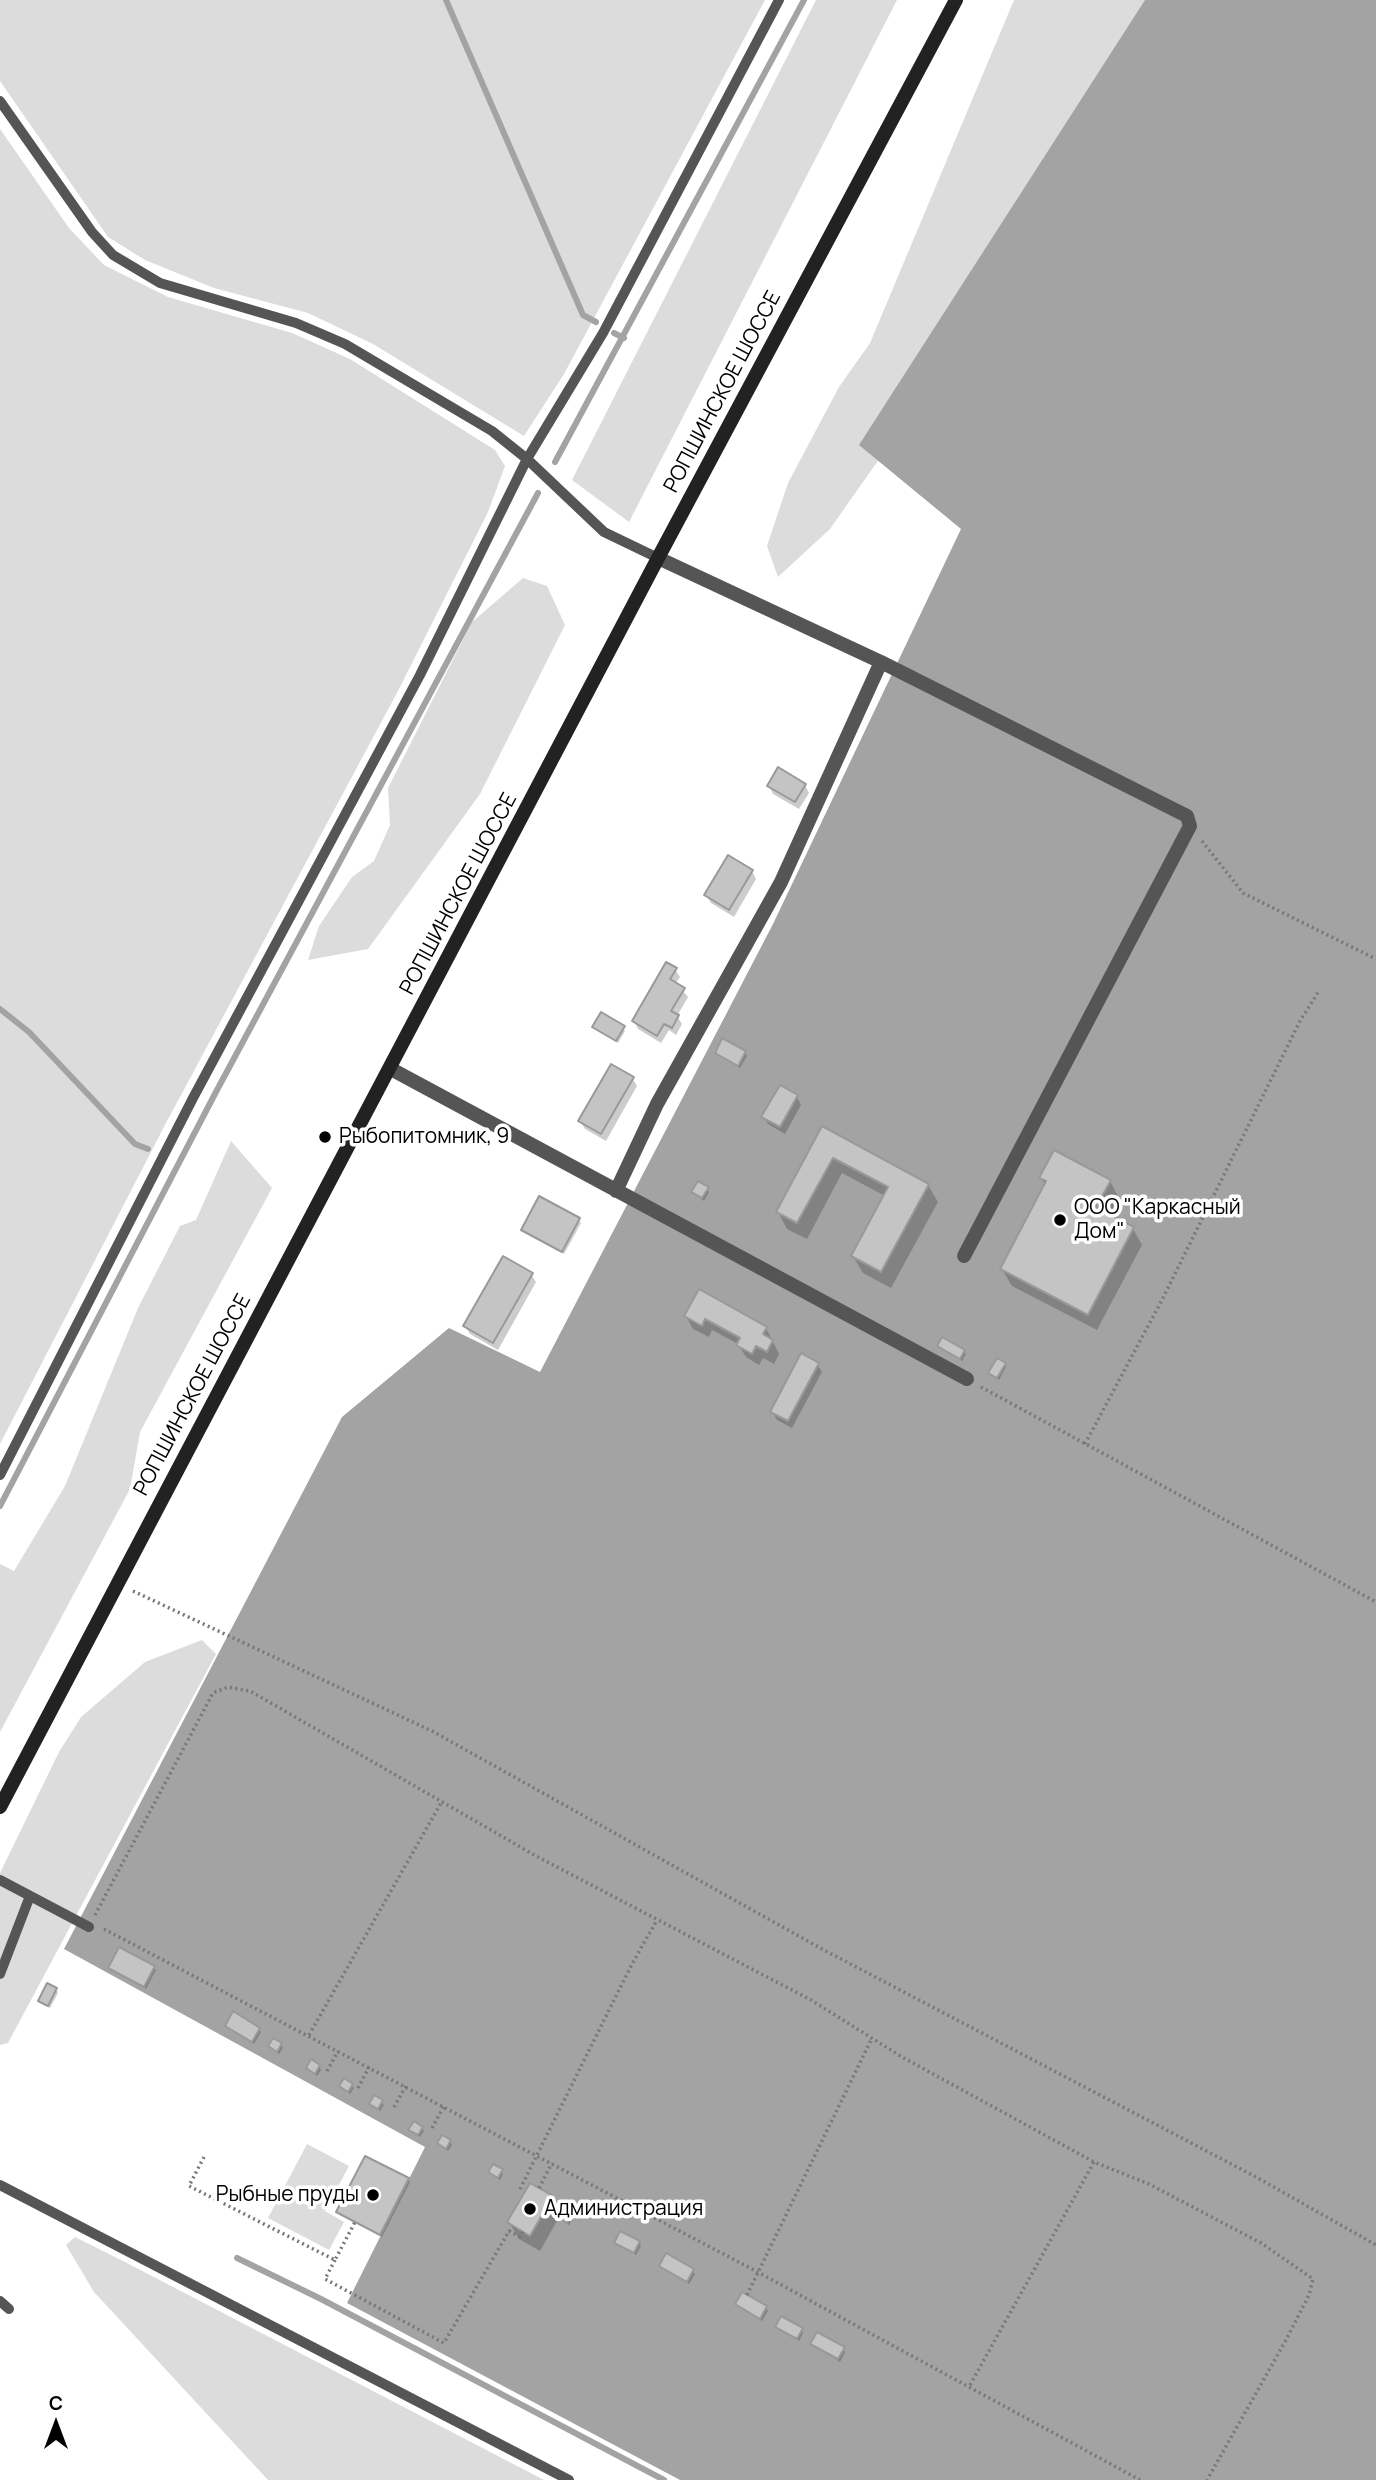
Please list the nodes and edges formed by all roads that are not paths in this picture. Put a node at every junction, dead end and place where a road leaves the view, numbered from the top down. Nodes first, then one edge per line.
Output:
1 (779, 0) edge
2 (956, 0) edge
3 (0, 101) edge
4 (527, 459) junction
5 (658, 558) junction
6 (881, 662) junction
7 (391, 1069) junction
8 (616, 1191) junction
9 (964, 1256) dead end
10 (967, 1379) road end
11 (0, 1475) edge
12 (0, 1808) edge
13 (0, 1880) edge
14 (30, 1896) junction
15 (89, 1927) road end
16 (0, 1974) edge
17 (0, 2185) edge
18 (0, 2301) edge
19 (9, 2309) dead end
20 (569, 2480) edge

1 - 4 lane
2 - 5 main road, РОПШИНСКОЕ ШОССЕ
3 - 4 lane
4 - 5 lane
4 - 11 lane
5 - 6 street
5 - 7 main road, РОПШИНСКОЕ ШОССЕ
6 - 8 street
6 - 9 street
7 - 8 street
7 - 12 main road, РОПШИНСКОЕ ШОССЕ
8 - 10 street
13 - 14 lane
14 - 15 lane
14 - 16 lane
17 - 20 lane
18 - 19 lane

